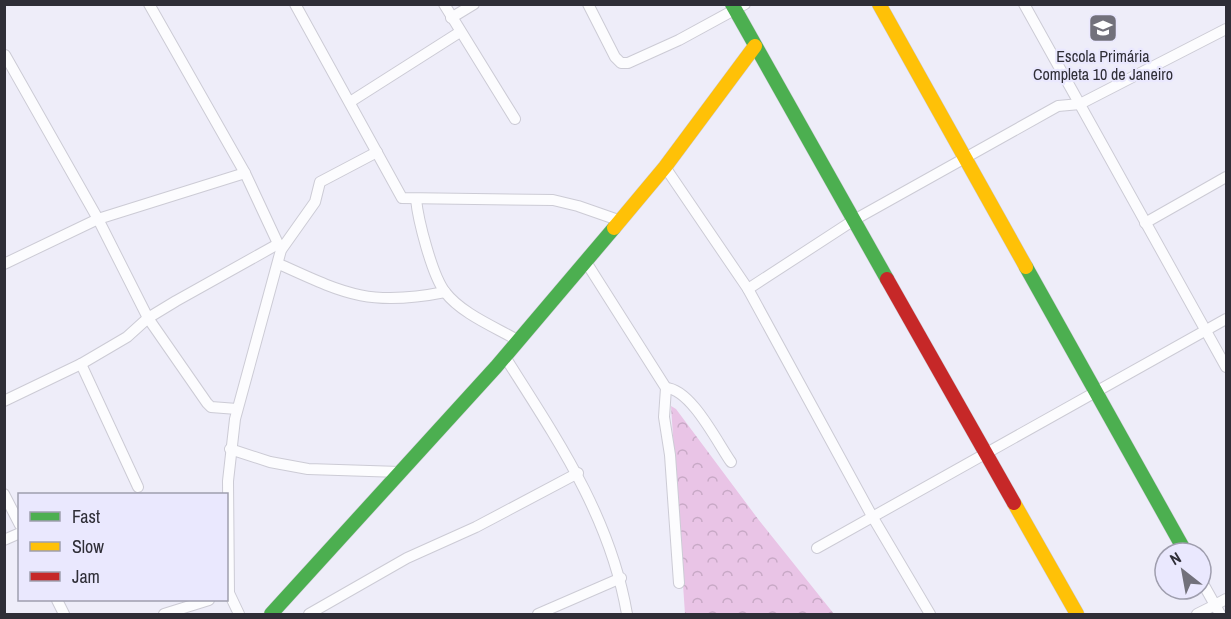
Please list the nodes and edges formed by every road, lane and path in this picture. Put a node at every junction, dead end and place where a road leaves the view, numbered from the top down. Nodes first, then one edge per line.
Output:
1 (149, 4) edge
2 (295, 4) edge
3 (444, 4) edge
4 (474, 4) edge
5 (588, 4) edge
6 (879, 4) edge
7 (1024, 4) edge
8 (738, 6) edge
9 (451, 18) junction
10 (1227, 29) edge
11 (460, 32) junction
12 (754, 46) junction
13 (5, 55) edge
14 (350, 102) junction
15 (1080, 104) junction
16 (514, 119) dead end
17 (377, 152) junction
18 (964, 157) junction
19 (664, 166) junction
20 (245, 173) junction
21 (1227, 177) edge
22 (416, 199) junction
23 (98, 219) junction
24 (854, 220) junction
25 (621, 221) junction
26 (1145, 223) junction
27 (279, 247) junction
28 (586, 262) junction
29 (4, 264) edge
30 (279, 264) junction
31 (748, 290) junction
32 (445, 292) junction
33 (148, 318) junction
34 (1227, 319) edge
35 (1206, 330) junction
36 (519, 341) junction
37 (505, 357) junction
38 (81, 364) junction
39 (1227, 367) edge
40 (666, 388) junction
41 (1097, 393) junction
42 (4, 401) edge
43 (237, 409) junction
44 (230, 449) junction
45 (985, 454) junction
46 (731, 462) dead end
47 (400, 472) junction
48 (578, 472) junction
49 (138, 487) dead end
50 (4, 494) edge
51 (872, 516) junction
52 (18, 521) edge
53 (18, 534) edge
54 (4, 540) edge
55 (1179, 541) edge
56 (817, 548) dead end
57 (621, 578) junction
58 (679, 583) dead end
59 (228, 593) edge
60 (1227, 599) edge
61 (57, 601) edge
62 (206, 601) edge
63 (1217, 610) edge
64 (64, 615) edge
65 (164, 615) edge
66 (239, 615) edge
67 (271, 615) edge
68 (309, 615) edge
69 (538, 615) edge
70 (627, 615) edge
71 (930, 615) edge
72 (1077, 615) edge
73 (1197, 615) edge

1 - 20 street
2 - 14 street
3 - 9 street
4 - 9 street
5 - 8 street
6 - 18 street
7 - 15 street
8 - 12 street
9 - 11 street
10 - 15 street
11 - 14 street
11 - 16 street
12 - 19 street
12 - 24 street
13 - 23 street
14 - 17 street
15 - 18 street
15 - 26 street
17 - 22 street
17 - 27 street
18 - 24 street
18 - 41 street
19 - 25 street
19 - 31 street
20 - 23 street
20 - 27 street
21 - 26 street
22 - 25 street
22 - 32 street
23 - 29 street
23 - 33 street
24 - 31 street
24 - 45 street
25 - 28 street
26 - 35 street
27 - 30 street
27 - 33 street
28 - 36 street
28 - 40 street
30 - 32 street
30 - 43 street
31 - 51 street
32 - 36 street
33 - 38 street
33 - 43 street
34 - 35 street
35 - 39 street
35 - 41 street
36 - 37 street
37 - 47 street
37 - 48 street
38 - 42 street
38 - 49 street
40 - 46 street
40 - 58 street
41 - 45 street
41 - 55 street
43 - 44 street
44 - 47 street
44 - 59 street
45 - 51 street
45 - 72 street
47 - 67 street
48 - 57 street
48 - 68 street
50 - 52 street
51 - 56 street
51 - 71 street
53 - 54 street
57 - 69 street
57 - 70 street
59 - 66 street
60 - 63 street
61 - 64 street
62 - 65 street
63 - 73 street

